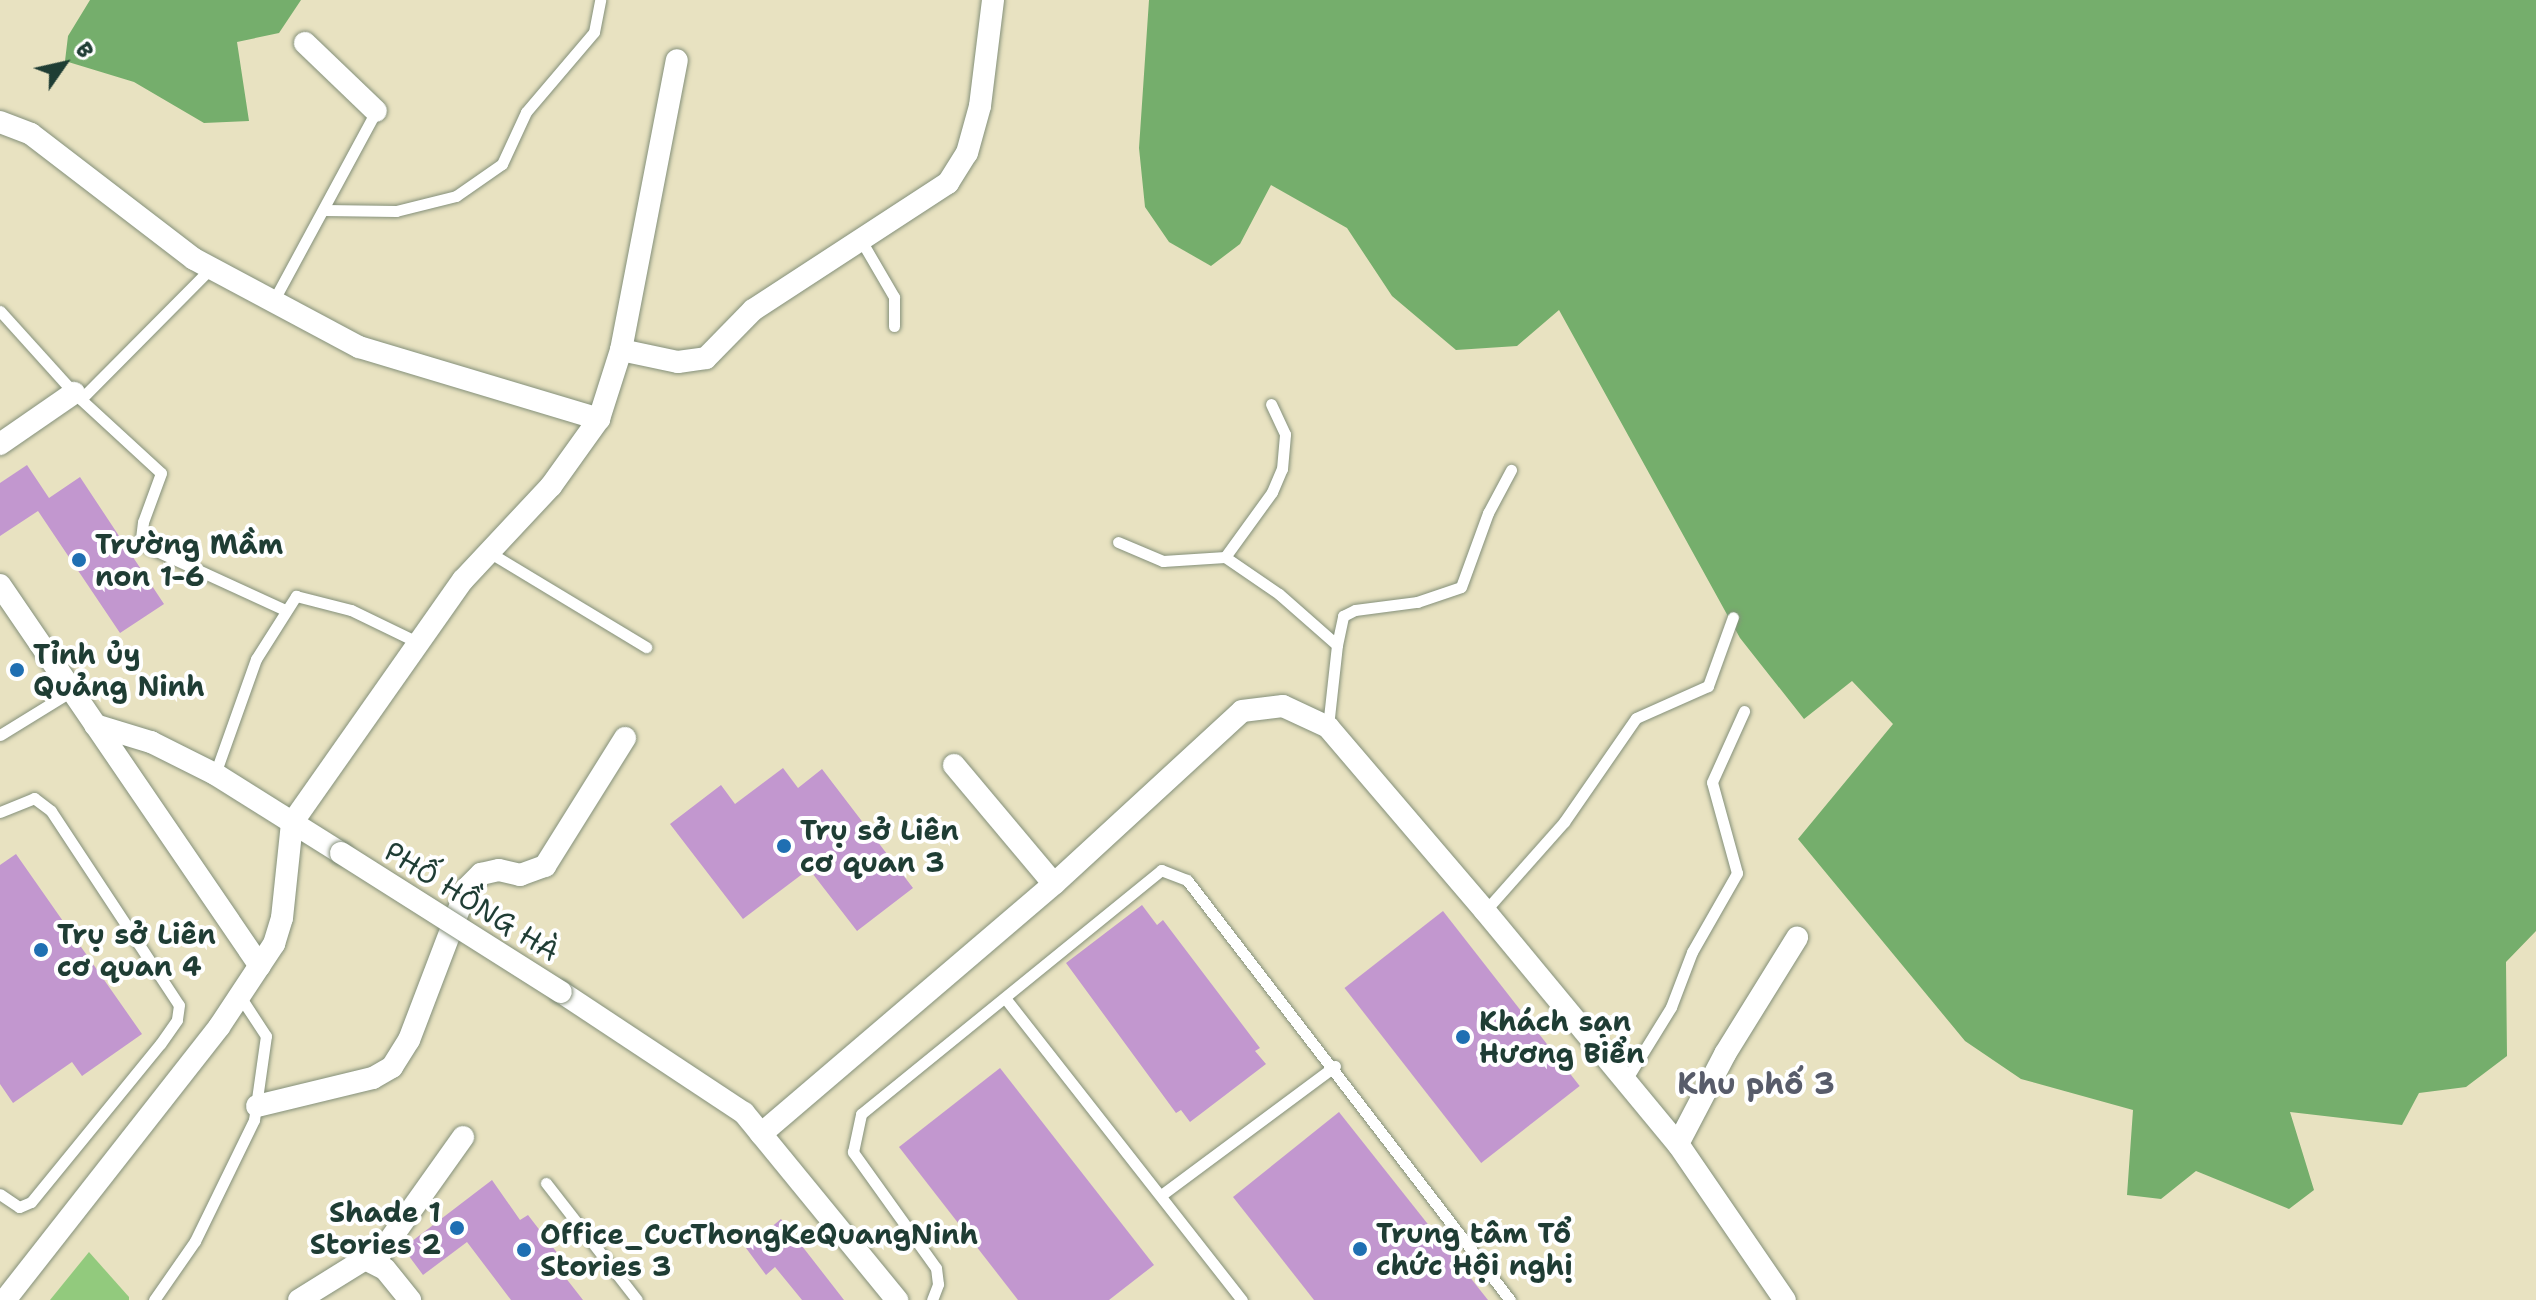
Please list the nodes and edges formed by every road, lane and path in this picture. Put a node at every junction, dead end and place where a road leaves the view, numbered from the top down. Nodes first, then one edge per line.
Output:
1 (600, 0) edge
2 (993, 0) edge
3 (305, 43) dead end
4 (677, 60) dead end
5 (376, 111) joint
6 (0, 122) edge
7 (324, 210) junction
8 (862, 242) junction
9 (212, 268) junction
10 (275, 298) junction
11 (0, 311) edge
12 (894, 326) dead end
13 (621, 350) junction
14 (77, 396) junction
15 (1271, 404) dead end
16 (599, 419) junction
17 (0, 444) edge
18 (1511, 470) dead end
19 (1118, 542) dead end
20 (486, 551) junction
21 (1225, 557) junction
22 (0, 585) edge
23 (283, 609) junction
24 (1733, 617) dead end
25 (422, 644) junction
26 (1337, 645) junction
27 (646, 647) dead end
28 (70, 692) junction
29 (1744, 711) dead end
30 (95, 725) junction
31 (1328, 727) junction
32 (0, 735) edge
33 (625, 738) dead end
34 (954, 765) dead end
35 (215, 774) junction
36 (0, 812) edge
37 (292, 823) junction
38 (1054, 884) junction
39 (1485, 911) junction
40 (1797, 938) dead end
41 (260, 966) junction
42 (241, 998) junction
43 (1005, 998) junction
44 (1335, 1066) junction
45 (1626, 1080) junction
46 (257, 1106) junction
47 (761, 1134) junction
48 (463, 1137) dead end
49 (1678, 1144) junction
50 (546, 1183) dead end
51 (1164, 1193) junction
52 (0, 1194) edge
53 (375, 1261) junction
54 (5, 1300) edge
55 (154, 1300) edge
56 (299, 1300) edge
57 (410, 1300) edge
58 (637, 1300) edge
59 (897, 1300) edge
60 (932, 1300) edge
61 (1242, 1300) edge
62 (1510, 1300) edge
63 (1785, 1300) edge

1 - 7 lane
2 - 8 street
3 - 5 street
4 - 13 street
5 - 7 lane
6 - 9 street
7 - 10 lane
8 - 12 lane
8 - 13 street
9 - 10 street
9 - 14 lane
10 - 16 street
11 - 14 lane
13 - 16 street
14 - 17 street
14 - 23 lane
15 - 21 lane
16 - 20 street
18 - 26 lane
19 - 21 lane
20 - 25 street
20 - 27 lane
21 - 26 lane
22 - 28 street
23 - 25 lane
23 - 35 lane
24 - 39 lane
25 - 37 street
26 - 31 lane
28 - 30 street
28 - 32 lane
29 - 45 lane
30 - 35 street, PHỐ HỒNG HÀ
30 - 41 street
31 - 38 street
31 - 39 street
33 - 46 street
34 - 38 street
35 - 37 street, PHỐ HỒNG HÀ
36 - 52 lane
37 - 41 street
37 - 47 street, PHỐ HỒNG HÀ, bridge
38 - 47 street
39 - 45 street
40 - 49 street
41 - 42 street
42 - 46 lane
42 - 54 street
43 - 44 lane
43 - 51 lane
43 - 60 lane
44 - 51 lane
44 - 62 lane
45 - 49 street
46 - 55 lane
47 - 59 street, PHỐ HỒNG HÀ
48 - 53 street
49 - 63 street
50 - 58 lane
51 - 61 lane
53 - 56 street
53 - 57 street

